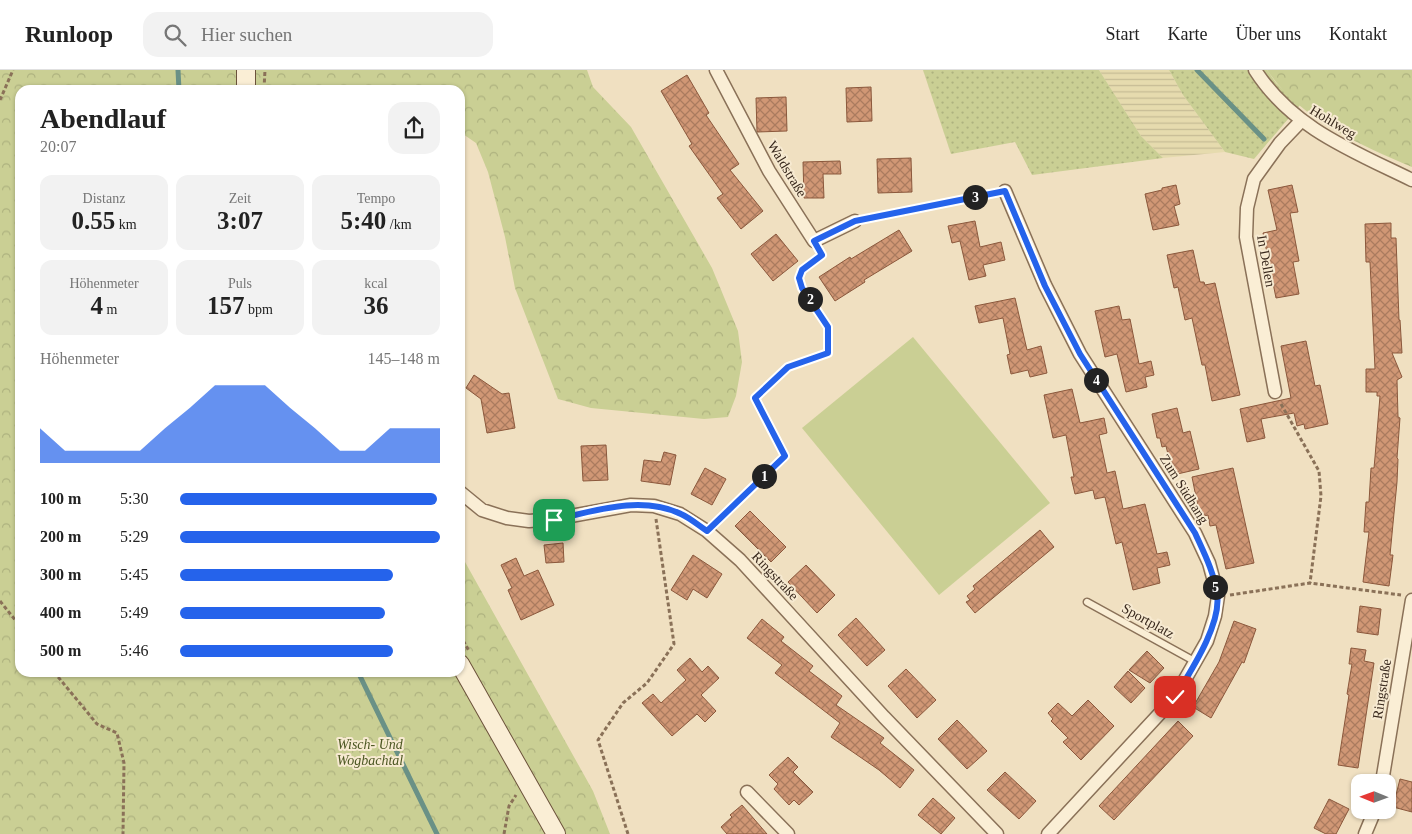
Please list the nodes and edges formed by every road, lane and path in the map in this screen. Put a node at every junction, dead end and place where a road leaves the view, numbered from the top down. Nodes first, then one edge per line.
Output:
1 (13, 70) edge
2 (246, 70) edge
3 (265, 70) edge
4 (716, 70) edge
5 (1255, 70) edge
6 (246, 85) edge
7 (264, 85) edge
8 (0, 100) edge
9 (1301, 121) junction
10 (1412, 180) edge
11 (1005, 191) joint
12 (855, 221) joint
13 (814, 241) junction
14 (1275, 392) joint
15 (465, 496) edge
16 (654, 506) junction
17 (707, 531) junction
18 (1310, 583) junction
19 (1247, 593) dead end
20 (1386, 594) dead end
21 (1412, 600) edge
22 (0, 601) edge
23 (1088, 602) dead end
24 (15, 620) edge
25 (1196, 662) junction
26 (465, 673) edge
27 (58, 677) edge
28 (1383, 774) edge
29 (526, 779) junction
30 (747, 792) dead end
31 (1371, 819) edge
32 (123, 834) edge
33 (504, 834) edge
34 (556, 834) edge
35 (628, 834) edge
36 (788, 834) edge
37 (997, 834) edge
38 (1048, 834) edge
39 (1365, 834) edge

1 - 8 path
2 - 6 main road
3 - 7 path
4 - 13 street, Waldstraße
5 - 9 street, Hohlweg
9 - 10 street, Hohlweg
9 - 14 street, In Dellen
11 - 12 path
11 - 25 street, Zum Südhang
12 - 13 street
13 - 17 path
14 - 18 path
15 - 16 street, Ringstraße
16 - 17 street, Ringstraße
16 - 35 path
17 - 37 street, Ringstraße
18 - 19 path
18 - 20 path
21 - 28 street, Ringstraße
22 - 24 path
23 - 25 lane, Sportplatz
25 - 38 street, Zum Südhang
26 - 29 main road
27 - 32 path
29 - 33 path
29 - 34 main road
30 - 36 street
31 - 39 street

